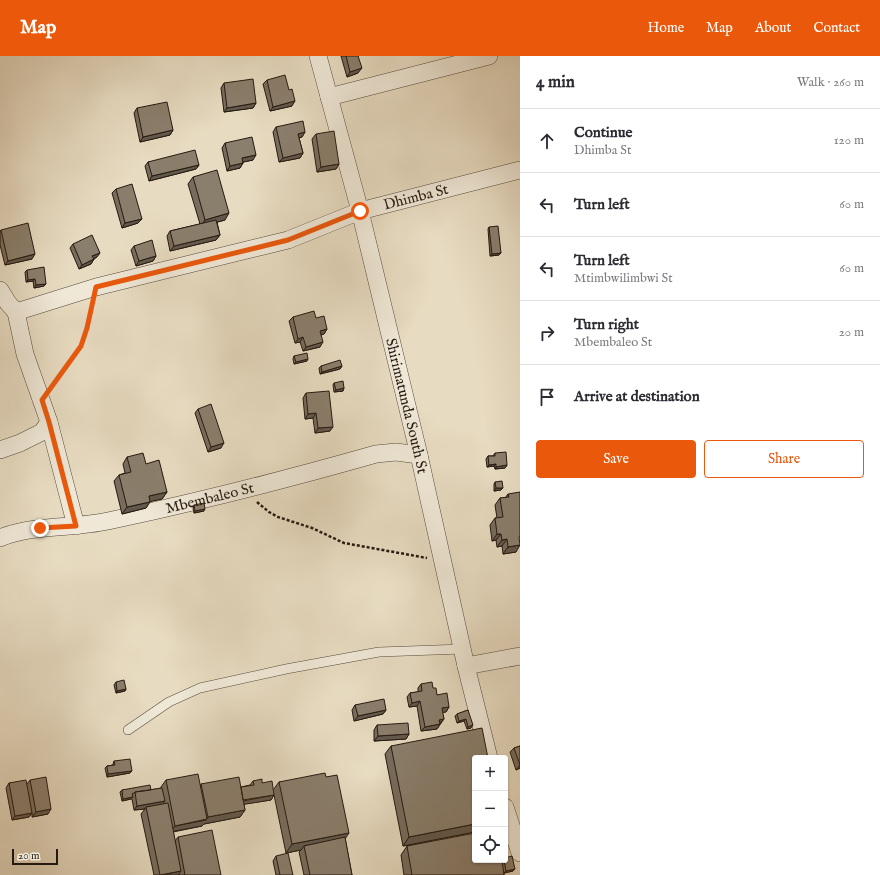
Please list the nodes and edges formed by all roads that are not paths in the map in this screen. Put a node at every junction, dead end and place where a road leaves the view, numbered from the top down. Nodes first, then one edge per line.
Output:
1 (318, 56) edge
2 (489, 56) edge
3 (329, 97) junction
4 (520, 170) edge
5 (360, 211) junction
6 (0, 290) edge
7 (16, 312) junction
8 (49, 422) junction
9 (0, 450) edge
10 (419, 455) junction
11 (76, 526) junction
12 (0, 538) edge
13 (463, 649) junction
14 (520, 656) edge
15 (466, 666) junction
16 (128, 730) dead end
17 (488, 755) edge
18 (508, 816) edge
19 (520, 853) edge

1 - 3 street, Shirimatunda South St
2 - 3 street
3 - 5 street, Shirimatunda South St
4 - 5 street, Dhimba St
5 - 7 street, Dhimba St
5 - 10 street, Shirimatunda South St
6 - 7 street
7 - 8 street
8 - 9 street
8 - 11 street
10 - 11 street, Mbembaleo St
10 - 13 street, Shirimatunda South St
11 - 12 street, Mbembaleo St
13 - 15 street, Shirimatunda South St
13 - 16 lane
14 - 15 street
15 - 17 street, Shirimatunda South St
18 - 19 street

